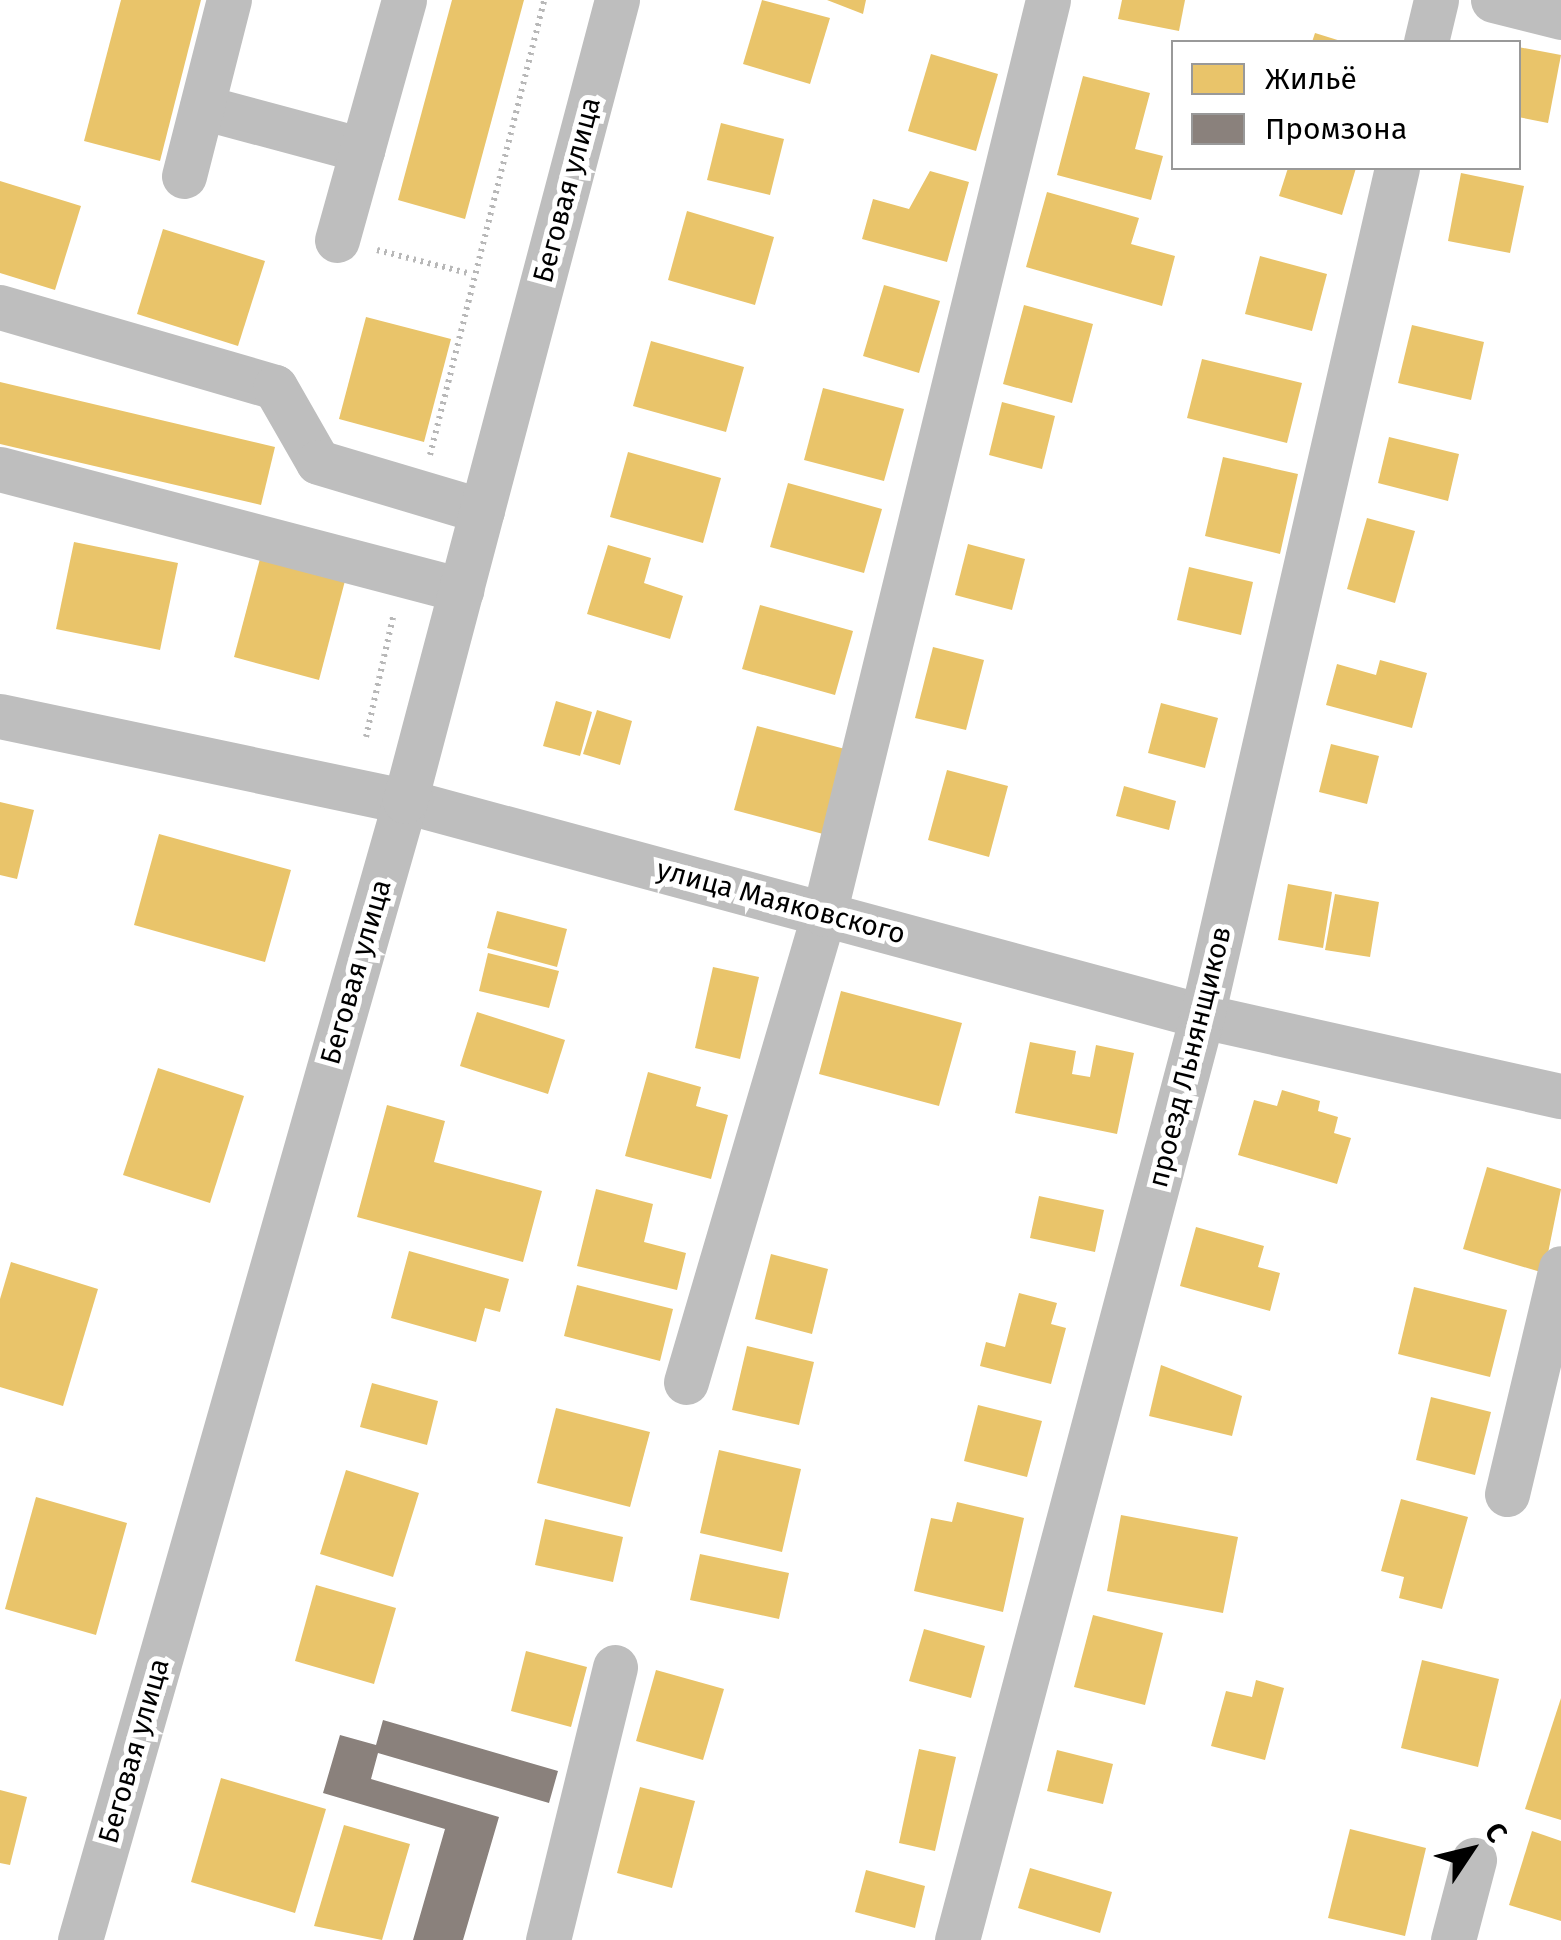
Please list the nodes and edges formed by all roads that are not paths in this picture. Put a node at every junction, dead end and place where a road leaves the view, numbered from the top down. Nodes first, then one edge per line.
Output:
1 (229, 0) edge
2 (404, 0) edge
3 (617, 0) edge
4 (1048, 0) edge
5 (1436, 0) edge
6 (1494, 0) edge
7 (1561, 17) edge
8 (1426, 40) edge
9 (202, 107) junction
10 (362, 150) junction
11 (1398, 170) edge
12 (184, 176) dead end
13 (337, 240) road end
14 (0, 307) edge
15 (0, 469) edge
16 (482, 510) junction
17 (461, 590) junction
18 (0, 716) edge
19 (405, 801) junction
20 (824, 914) junction
21 (1202, 1016) junction
22 (1561, 1096) edge
23 (1561, 1268) edge
24 (686, 1382) dead end
25 (1507, 1494) dead end
26 (615, 1667) dead end
27 (1474, 1860) dead end
28 (80, 1940) edge
29 (548, 1940) edge
30 (957, 1940) edge
31 (1453, 1940) edge

1 - 9 street
2 - 10 street
3 - 16 street, Беговая улица
4 - 20 street
5 - 8 street
6 - 7 street
9 - 10 street
9 - 12 street
10 - 13 street
11 - 21 street, проезд Льнянщиков
14 - 16 street
15 - 17 street
16 - 17 street, Беговая улица
17 - 19 street, Беговая улица
18 - 19 street, улица Маяковского
19 - 20 street, улица Маяковского
19 - 28 street, Беговая улица
20 - 21 street, улица Маяковского
20 - 24 street
21 - 22 street, улица Маяковского
21 - 30 street, проезд Льнянщиков
23 - 25 street
26 - 29 street
27 - 31 street

